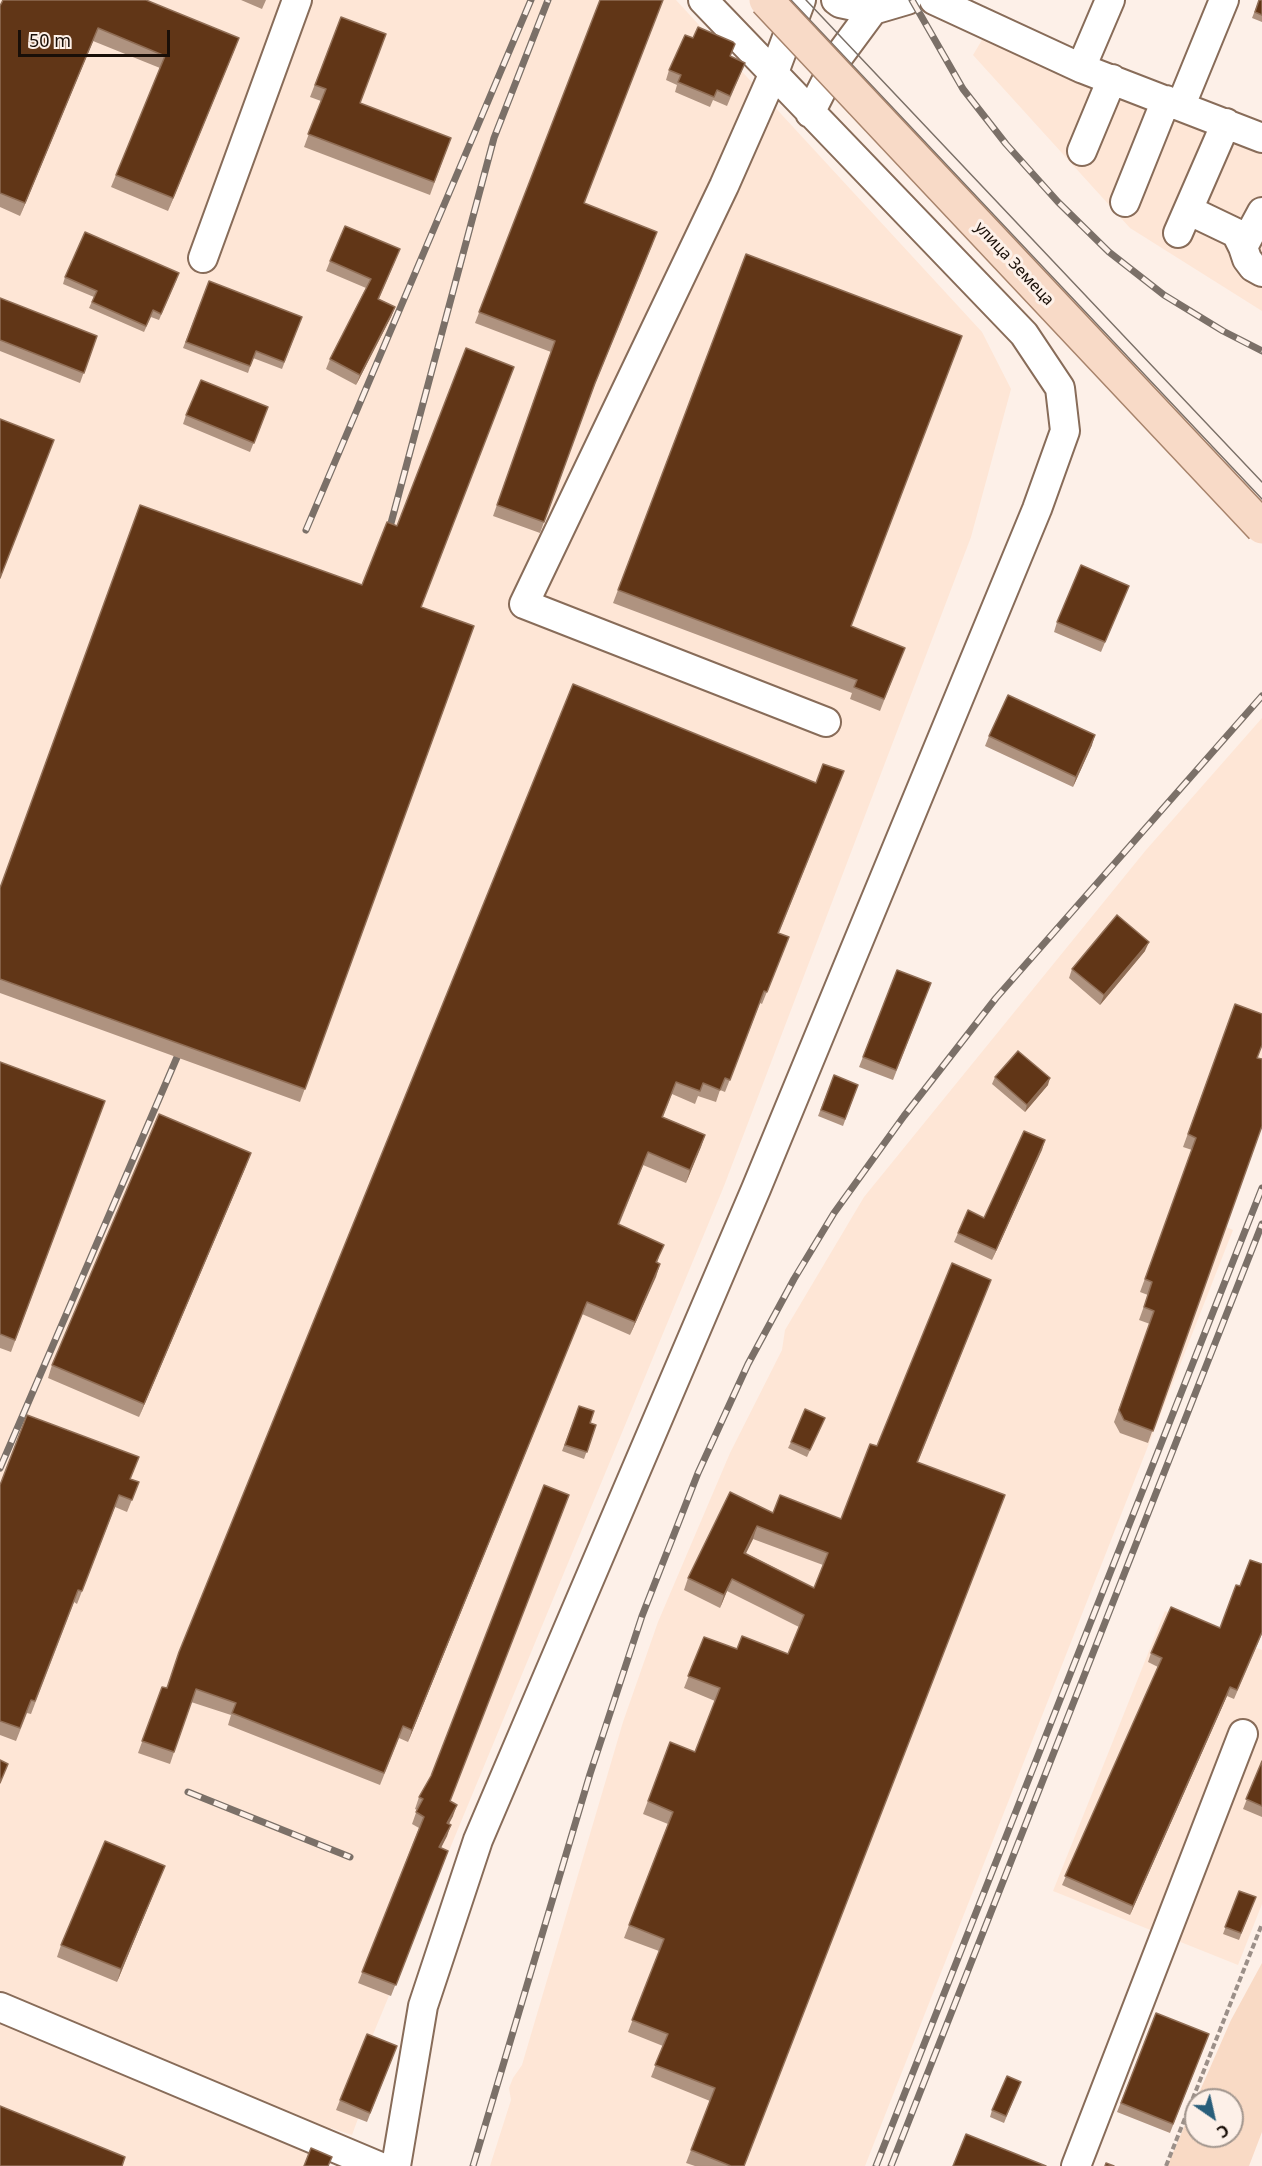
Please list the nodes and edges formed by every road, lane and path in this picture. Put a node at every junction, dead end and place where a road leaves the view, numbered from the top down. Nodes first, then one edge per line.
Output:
1 (297, 0) edge
2 (703, 0) edge
3 (766, 0) edge
4 (801, 0) edge
5 (836, 0) edge
6 (907, 0) edge
7 (934, 0) edge
8 (1110, 0) edge
9 (1224, 0) edge
10 (873, 10) junction
11 (1081, 68) junction
12 (773, 75) junction
13 (1112, 79) junction
14 (1173, 102) junction
15 (810, 113) junction
16 (1226, 123) junction
17 (1262, 138) edge
18 (1082, 151) dead end
19 (1125, 202) dead end
20 (1262, 212) edge
21 (1244, 246) junction
22 (203, 258) dead end
23 (1262, 272) edge
24 (1262, 527) edge
25 (826, 722) dead end
26 (1243, 1734) dead end
27 (1262, 1924) edge
28 (0, 2007) edge
29 (378, 2166) edge
30 (396, 2166) edge
31 (1076, 2166) edge
32 (1166, 2166) edge

1 - 22 street
2 - 12 street
3 - 24 main road, улица Земеца, bridge
4 - 12 street
5 - 10 street
6 - 10 street
7 - 11 street
8 - 11 street
9 - 14 street
10 - 15 street
11 - 13 street
12 - 15 street
12 - 25 street
13 - 14 street
13 - 18 street
14 - 16 street
14 - 19 street
15 - 30 street
16 - 17 street
16 - 21 street
20 - 21 street
21 - 23 street
26 - 31 street
27 - 32 path
28 - 29 street

